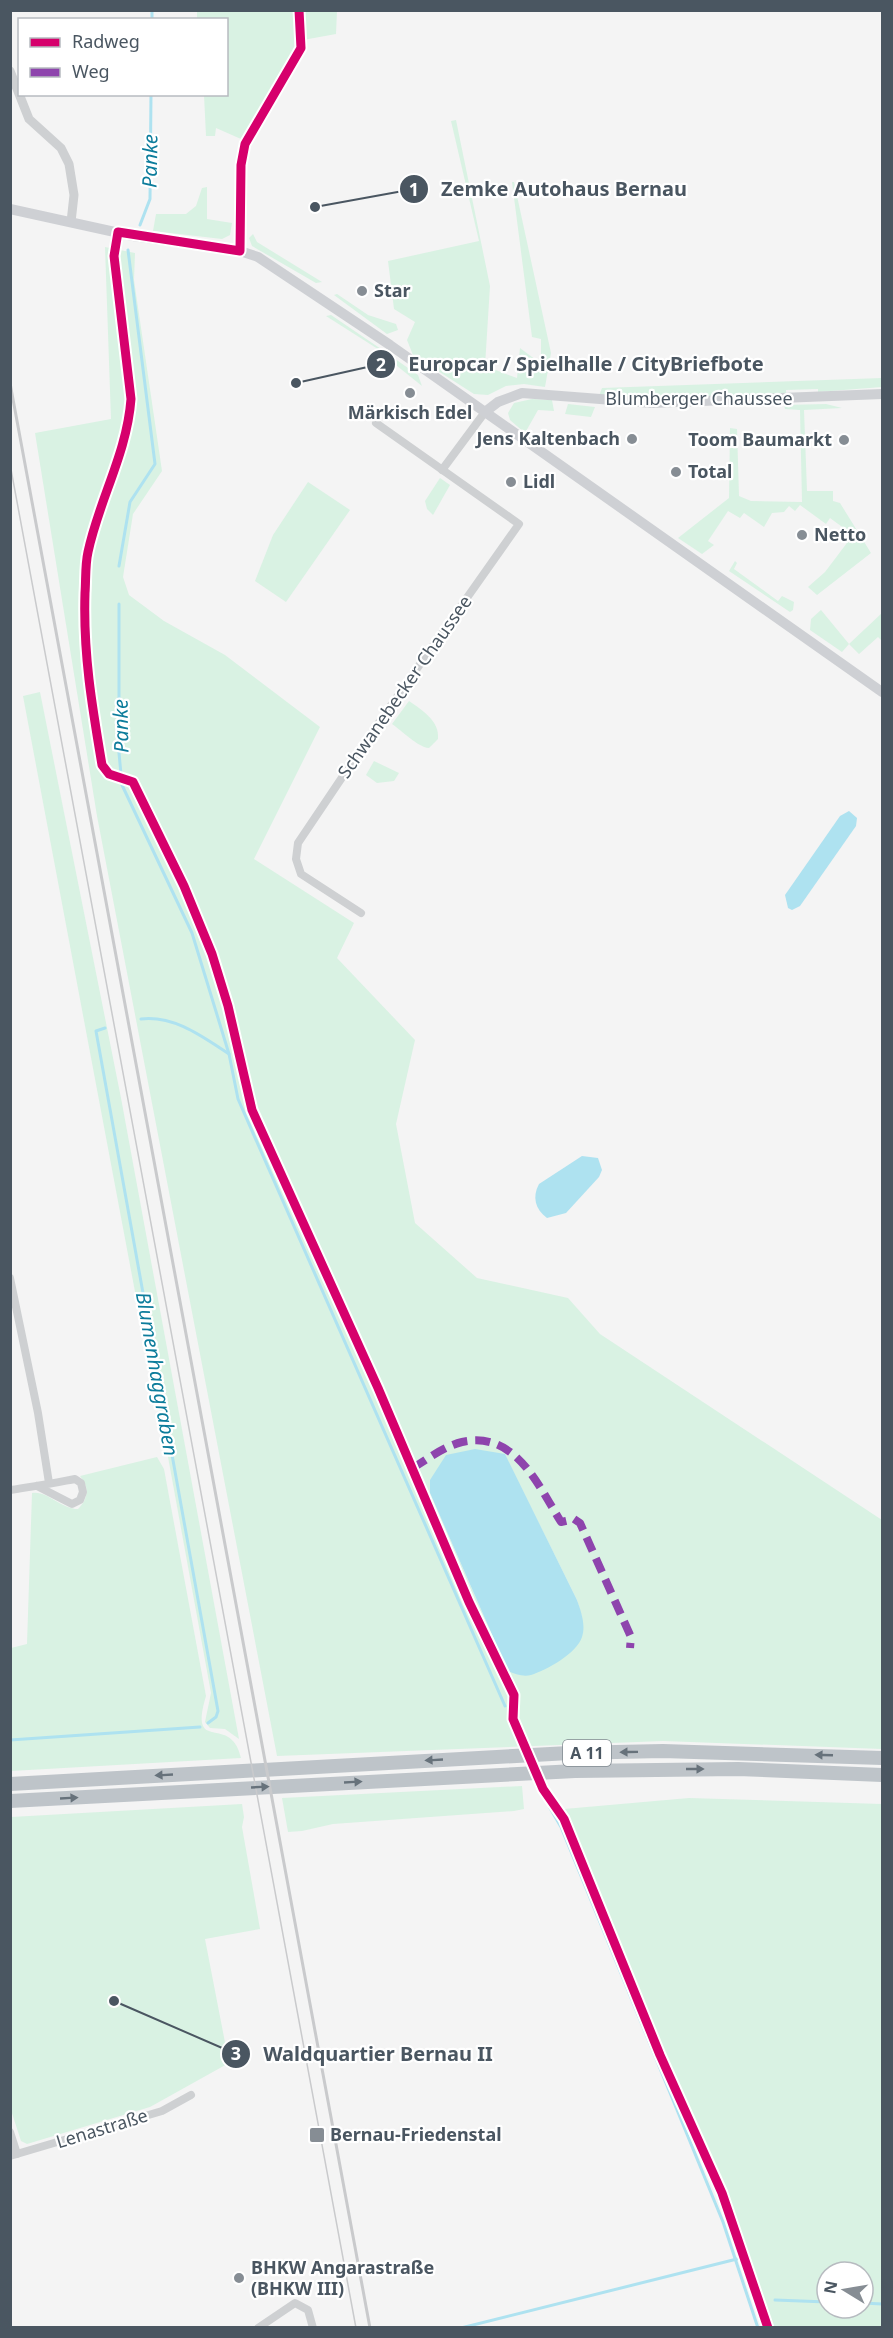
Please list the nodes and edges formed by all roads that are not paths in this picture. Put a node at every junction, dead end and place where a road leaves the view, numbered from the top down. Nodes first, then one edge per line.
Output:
1 (10, 71) edge
2 (18, 91) edge
3 (20, 96) edge
4 (245, 144) dead end
5 (10, 209) edge
6 (71, 222) junction
7 (240, 251) junction
8 (882, 394) edge
9 (485, 412) junction
10 (376, 423) dead end
11 (442, 470) junction
12 (882, 692) edge
13 (361, 914) dead end
14 (10, 1278) edge
15 (49, 1484) junction
16 (38, 1485) junction
17 (10, 1490) edge
18 (882, 1758) edge
19 (882, 1775) edge
20 (10, 1784) edge
21 (10, 1801) edge
22 (190, 2095) dead end
23 (10, 2132) edge
24 (14, 2155) edge
25 (258, 2328) edge
26 (313, 2328) edge

1 - 2 street
3 - 6 street
4 - 7 street
5 - 6 main road
6 - 7 main road
7 - 9 main road
8 - 9 main road, Blumberger Chaussee
9 - 11 street
9 - 12 main road
10 - 11 street, Schwanebecker Chaussee
11 - 13 street, Schwanebecker Chaussee
14 - 15 street
15 - 16 street
15 - 16 street
16 - 17 street
18 -> 20 highway, A 11
21 -> 19 highway, A 11
22 - 24 street, Lenastraße
23 - 24 street
25 - 26 street

